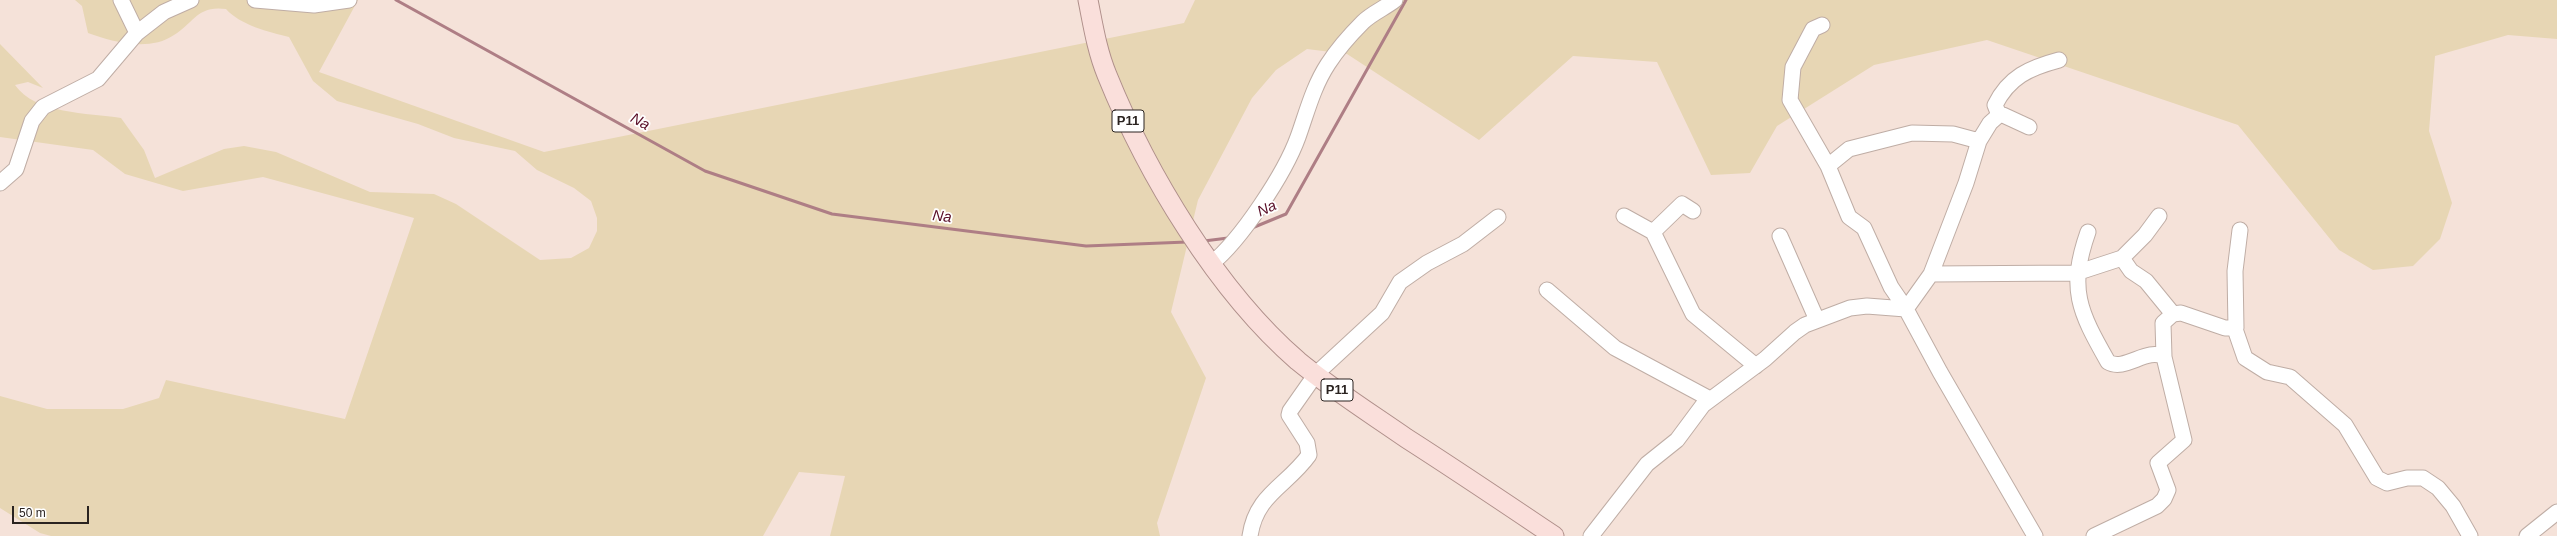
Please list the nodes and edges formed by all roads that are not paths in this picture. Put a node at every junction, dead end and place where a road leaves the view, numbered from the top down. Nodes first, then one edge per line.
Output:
1 (121, 0) edge
2 (191, 0) edge
3 (255, 0) edge
4 (349, 0) edge
5 (1088, 0) edge
6 (1395, 0) edge
7 (1822, 25) dead end
8 (137, 33) junction
9 (2059, 60) dead end
10 (1999, 115) junction
11 (2029, 127) dead end
12 (1979, 141) junction
13 (1828, 166) junction
14 (0, 183) edge
15 (1693, 211) dead end
16 (1624, 216) dead end
17 (2159, 216) dead end
18 (1498, 217) dead end
19 (2240, 230) dead end
20 (1653, 232) junction
21 (2088, 232) dead end
22 (1780, 236) dead end
23 (2122, 258) junction
24 (1211, 264) junction
25 (1931, 274) junction
26 (2076, 274) junction
27 (1547, 290) dead end
28 (1906, 309) junction
29 (2173, 314) junction
30 (1816, 320) junction
31 (2235, 329) junction
32 (2164, 357) junction
33 (1756, 366) junction
34 (1316, 374) junction
35 (1710, 399) junction
36 (2557, 512) edge
37 (1250, 536) edge
38 (1554, 536) edge
39 (1591, 536) edge
40 (2035, 536) edge
41 (2094, 536) edge
42 (2470, 536) edge
43 (2527, 536) edge

1 - 8 street
2 - 8 street
3 - 4 street
5 - 24 main road, P11
6 - 24 street
7 - 13 street
8 - 14 street
9 - 10 street
10 - 11 street
10 - 12 street
12 - 13 street
12 - 25 street
13 - 28 street
15 - 20 street
16 - 20 street
17 - 23 street
18 - 34 street
19 - 31 street
20 - 33 street
21 - 26 street
22 - 30 street
23 - 26 street
23 - 29 street
24 - 34 main road, P11
25 - 26 street
25 - 28 street
26 - 32 street
27 - 35 street
28 - 30 street
28 - 40 street
29 - 31 street
29 - 32 street
30 - 33 street
31 - 42 street
32 - 41 street
33 - 35 street
34 - 37 street
34 - 38 main road, P11
35 - 39 street
36 - 43 street

